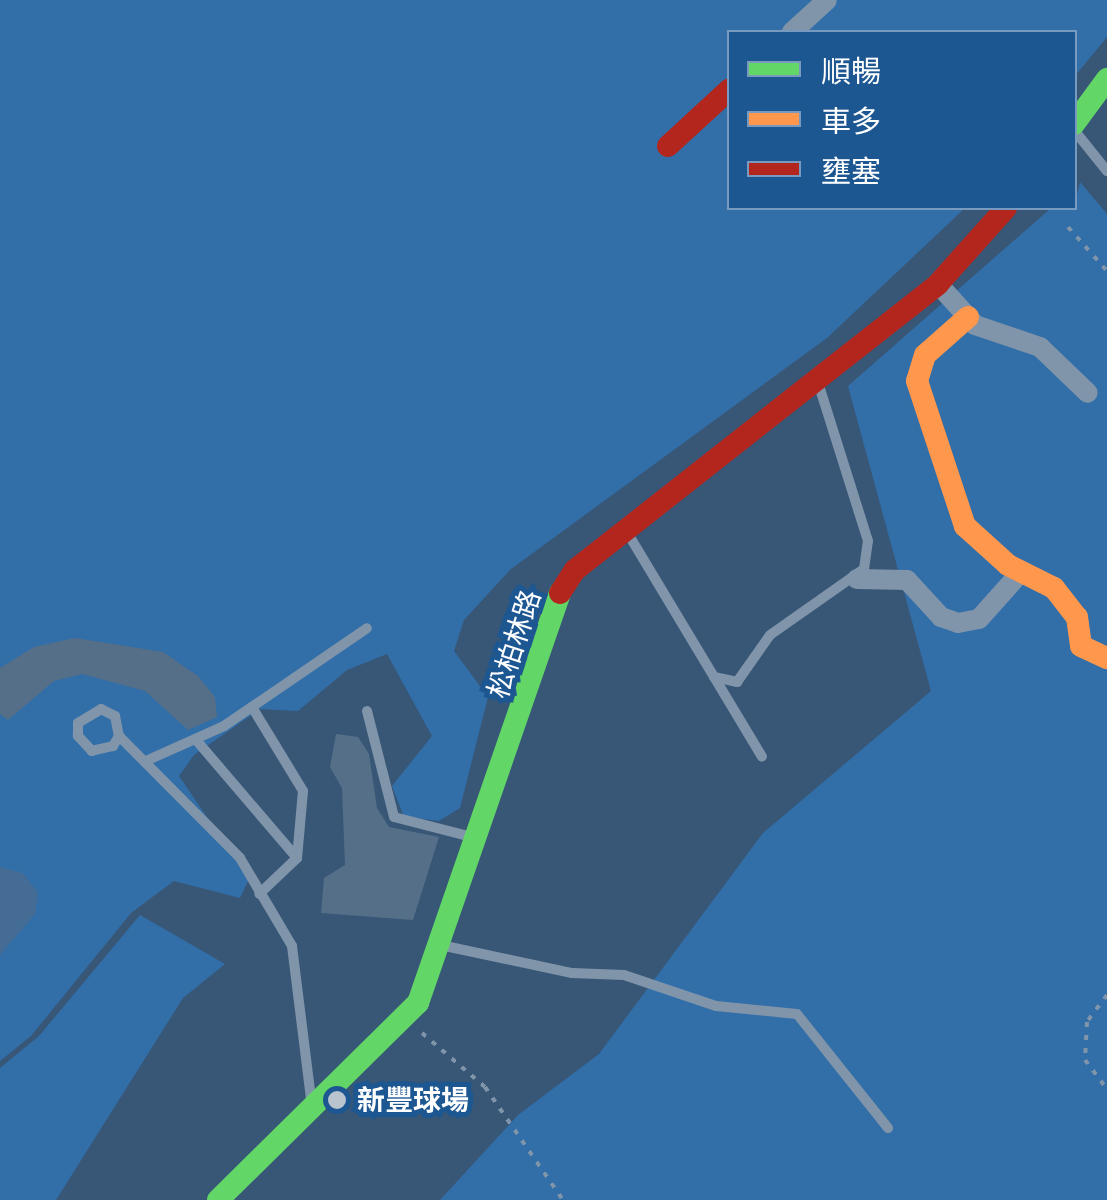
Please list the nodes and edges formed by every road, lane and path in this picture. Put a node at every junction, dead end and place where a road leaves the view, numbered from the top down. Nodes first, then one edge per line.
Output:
1 (827, 0) edge
2 (794, 30) edge
3 (1107, 79) edge
4 (727, 92) edge
5 (1077, 123) edge
6 (1077, 131) edge
7 (668, 146) dead end
8 (1107, 171) edge
9 (1004, 210) edge
10 (1068, 227) dead end
11 (1107, 272) edge
12 (938, 284) junction
13 (968, 316) junction
14 (818, 381) junction
15 (1088, 393) dead end
16 (624, 527) junction
17 (1022, 572) junction
18 (857, 578) junction
19 (367, 628) dead end
20 (1107, 658) edge
21 (714, 677) junction
22 (252, 706) junction
23 (367, 711) dead end
24 (119, 736) junction
25 (197, 742) junction
26 (762, 757) dead end
27 (148, 760) junction
28 (472, 837) junction
29 (297, 858) junction
30 (259, 894) junction
31 (444, 946) junction
32 (1107, 996) edge
33 (406, 1019) junction
34 (1107, 1089) edge
35 (312, 1109) junction
36 (888, 1128) dead end
37 (218, 1200) edge
38 (563, 1200) edge

1 - 2 street
3 - 5 street
4 - 7 street
6 - 8 lane
9 - 12 street, 松柏林路
10 - 11 path
12 - 13 street
12 - 14 street, 松柏林路
13 - 15 street
13 - 17 street
14 - 16 street, 松柏林路
14 - 18 lane
16 - 21 lane
16 - 28 street, 松柏林路
17 - 18 street
17 - 20 street
18 - 21 lane
19 - 22 lane
21 - 26 lane
22 - 25 lane
22 - 29 lane
23 - 28 lane
24 - 24 lane
24 - 27 lane
25 - 27 lane
25 - 29 lane
27 - 30 lane
28 - 31 street, 松柏林路
29 - 30 lane
30 - 35 lane
31 - 33 street, 松柏林路
31 - 36 lane
32 - 34 path
33 - 35 street, 松柏林路
33 - 38 path
35 - 37 street, 松柏林路

